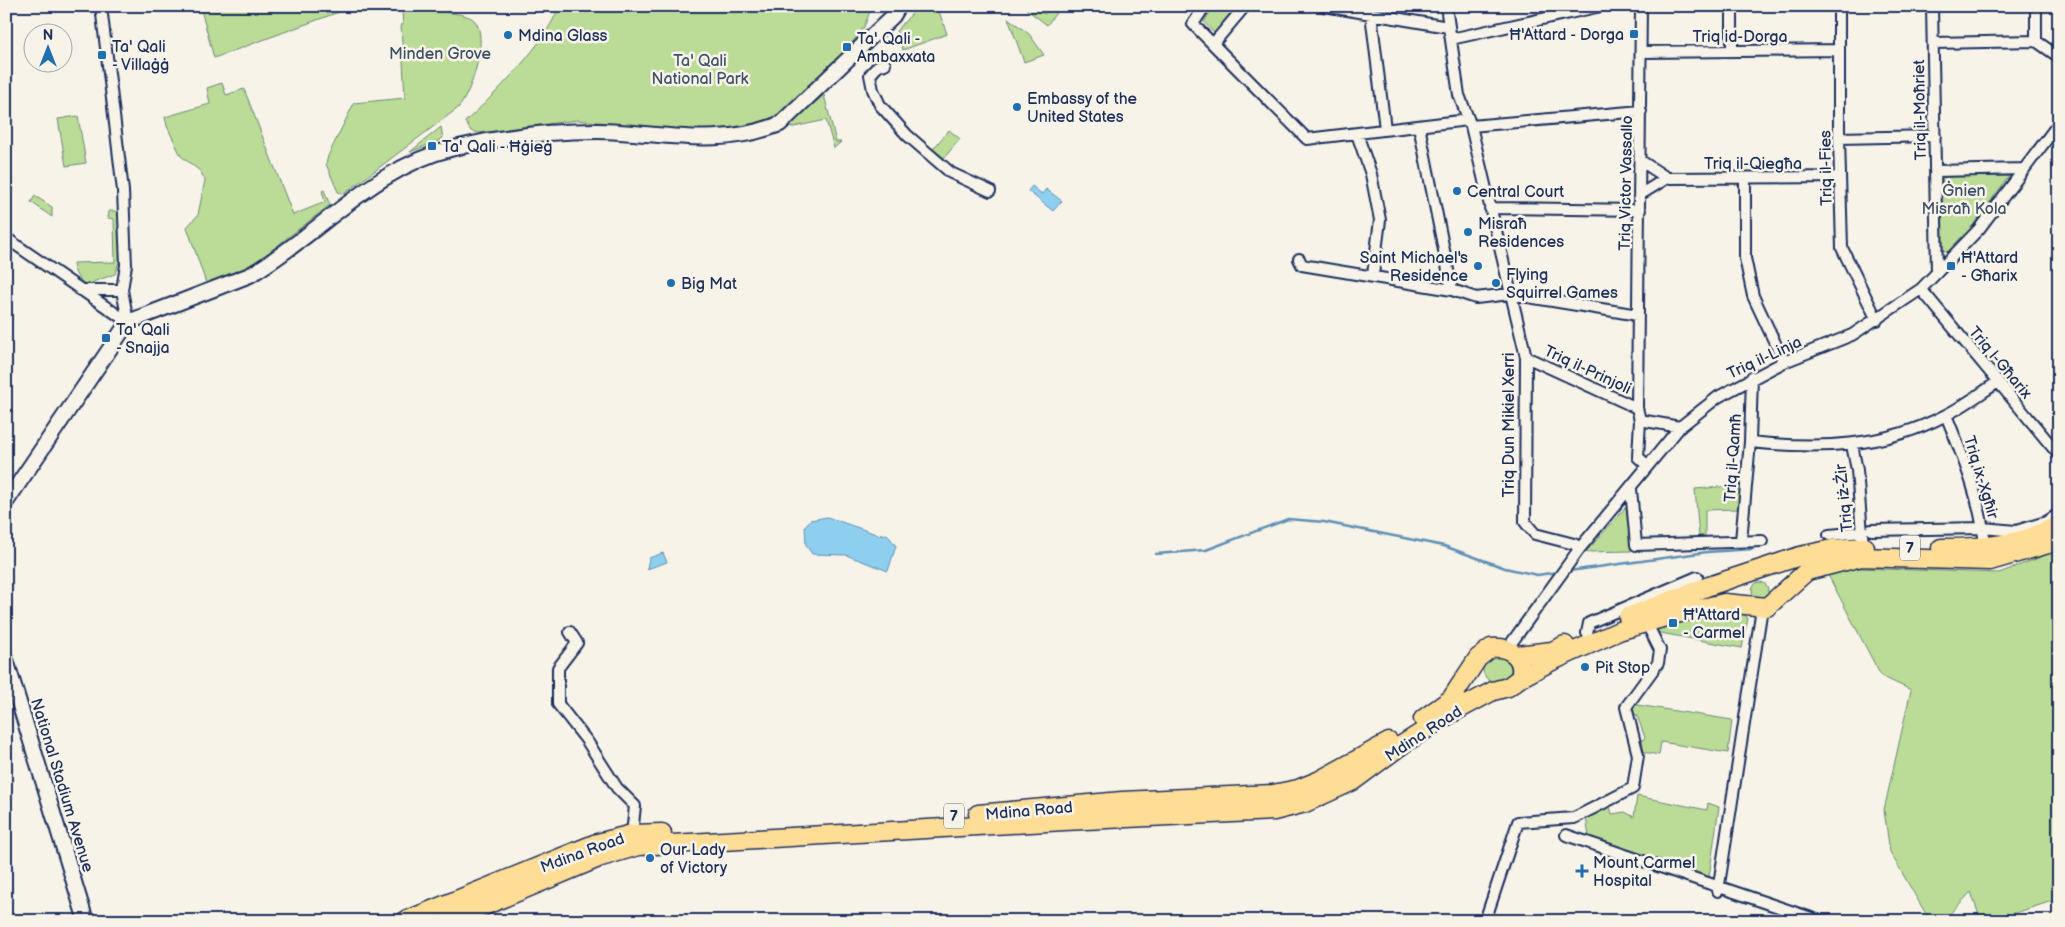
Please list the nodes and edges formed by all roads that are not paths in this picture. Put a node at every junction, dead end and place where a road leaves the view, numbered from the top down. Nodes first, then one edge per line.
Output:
1 (101, 6) edge
2 (890, 6) edge
3 (899, 6) edge
4 (1204, 6) edge
5 (1245, 6) edge
6 (1324, 6) edge
7 (1446, 6) edge
8 (1601, 6) edge
9 (1641, 6) edge
10 (1732, 6) edge
11 (1839, 6) edge
12 (1932, 6) edge
13 (2036, 6) edge
14 (1371, 14) junction
15 (1448, 27) junction
16 (876, 32) junction
17 (1450, 39) junction
18 (2036, 41) junction
19 (1933, 43) junction
20 (1213, 44) junction
21 (1732, 50) junction
22 (1839, 50) junction
23 (1641, 52) junction
24 (2059, 57) edge
25 (885, 64) dead end
26 (1641, 111) junction
27 (1469, 123) junction
28 (2059, 123) edge
29 (1419, 126) junction
30 (1385, 129) junction
31 (1357, 134) junction
32 (1935, 136) junction
33 (1839, 138) junction
34 (1640, 161) junction
35 (2024, 169) junction
36 (1936, 171) junction
37 (1840, 177) junction
38 (1667, 178) junction
39 (1745, 178) junction
40 (990, 191) dead end
41 (1640, 194) junction
42 (1490, 208) junction
43 (1640, 210) junction
44 (6, 238) edge
45 (1299, 259) dead end
46 (1937, 272) junction
47 (1373, 275) junction
48 (1921, 289) junction
49 (80, 290) junction
50 (122, 290) junction
51 (1452, 290) junction
52 (1510, 294) junction
53 (1638, 316) junction
54 (1877, 320) junction
55 (128, 322) junction
56 (1526, 357) junction
57 (1784, 362) junction
58 (1752, 377) junction
59 (1998, 382) junction
60 (1637, 408) junction
61 (1946, 415) junction
62 (1640, 420) junction
63 (1680, 426) junction
64 (1750, 442) junction
65 (1852, 445) junction
66 (2059, 455) edge
67 (1647, 465) junction
68 (1631, 489) junction
69 (6, 502) edge
70 (2059, 514) edge
71 (2059, 524) edge
72 (1983, 528) junction
73 (1829, 535) dead end
74 (1865, 536) junction
75 (2059, 538) edge
76 (1762, 540) dead end
77 (1741, 541) junction
78 (1580, 548) junction
79 (1985, 548) junction
80 (1754, 572) junction
81 (1697, 577) dead end
82 (1671, 595) junction
83 (1763, 605) junction
84 (1646, 622) junction
85 (570, 632) dead end
86 (1512, 652) junction
87 (6, 660) edge
88 (1475, 664) junction
89 (1520, 678) junction
90 (1493, 691) junction
91 (632, 834) junction
92 (1566, 836) dead end
93 (1718, 888) junction
94 (86, 921) edge
95 (404, 921) edge
96 (448, 921) edge
97 (1484, 921) edge
98 (1820, 921) edge

1 - 50 street
2 - 16 main road
3 - 16 main road
4 - 20 street
5 - 20 street
6 - 14 street
7 - 15 street, Triq Dun Mikiel Xerri
8 - 17 street
9 - 23 street, Triq Victor Vassallo
10 - 21 street
11 - 22 street, Triq il-Fies
12 - 19 street, Triq il-Moħriet
13 - 18 street
14 - 15 street
14 - 30 street
15 - 17 street, Triq Dun Mikiel Xerri
16 - 55 main road
17 - 27 street, Triq Dun Mikiel Xerri
18 - 19 street
18 - 24 street
19 - 32 street, Triq il-Moħriet
20 - 31 street
21 - 22 street, Triq id-Dorga
21 - 23 street, Triq id-Dorga
22 - 33 street, Triq il-Fies
23 - 26 street, Triq Victor Vassallo
25 - 40 street
26 - 27 street
26 - 34 street, Triq Victor Vassallo
27 - 29 street
27 - 42 street, Triq Dun Mikiel Xerri
28 - 35 street, Triq il-Linja
29 - 30 street
29 - 51 street
30 - 31 street
31 - 47 street
32 - 33 street
32 - 36 street, Triq il-Moħriet
33 - 37 street, Triq il-Fies
34 - 38 street
34 - 41 street, Triq Victor Vassallo
35 - 36 street
35 - 46 street, Triq il-Linja
36 - 46 street, Triq il-Moħriet
37 - 39 street, Triq il-Qiegħa
37 - 54 street, Triq il-Fies
38 - 39 street, Triq il-Qiegħa
38 - 41 street
39 - 57 street
41 - 43 street, Triq Victor Vassallo
42 - 43 street
42 - 52 street, Triq Dun Mikiel Xerri
43 - 53 street, Triq Victor Vassallo
44 - 49 street
45 - 47 street
46 - 48 street, Triq il-Linja
47 - 51 street
48 - 54 street, Triq il-Linja
48 - 59 street, Triq l-Għarix
49 - 50 street
49 - 55 street
50 - 55 street
51 - 52 street
52 - 53 street
52 - 56 street, Triq Dun Mikiel Xerri
53 - 60 street, Triq Victor Vassallo
54 - 57 street, Triq il-Linja
55 - 69 main road
56 - 60 street, Triq il-Prinjoli
56 - 78 street, Triq Dun Mikiel Xerri
57 - 58 street, Triq il-Linja
58 - 63 street, Triq il-Linja
58 - 64 street, Triq il-Qamħ
59 - 61 street
59 - 66 street, Triq l-Għarix
60 - 62 street, Triq Victor Vassallo
61 - 65 street
61 - 72 street, Triq ix-Xgħir
62 - 63 street
62 - 67 street, Triq Victor Vassallo
63 - 67 street, Triq il-Linja
64 - 65 street
64 - 77 street, Triq il-Qamħ
65 - 74 street, Triq iż-Żir
67 - 68 street, Triq il-Linja
68 - 77 street
68 - 78 street, Triq il-Linja
70 - 72 street
71 - 79 highway, Mdina Road / 7
72 - 74 street
72 - 79 street, Triq ix-Xgħir
73 - 74 street
74 - 79 highway, Mdina Road / 7
74 - 80 highway, Mdina Road / 7
75 - 83 highway, 7
76 - 77 street
78 - 86 street, Triq il-Linja
80 - 82 highway, Mdina Road / 7
80 - 83 highway
80 - 83 highway
81 - 82 street
82 - 86 highway, Mdina Road / 7
83 - 84 highway, Mdina Road / 7
83 - 93 street
84 - 89 highway, Mdina Road / 7
84 - 97 street
85 - 91 street
86 - 88 highway, Mdina Road / 7
86 - 89 highway
87 - 94 main road, National Stadium Avenue
88 - 90 highway
88 - 91 highway, Mdina Road / 7
89 - 90 highway, Mdina Road / 7
90 - 96 highway, Mdina Road / 7
91 - 95 highway, Mdina Road / 7
92 - 93 street
93 - 98 street

